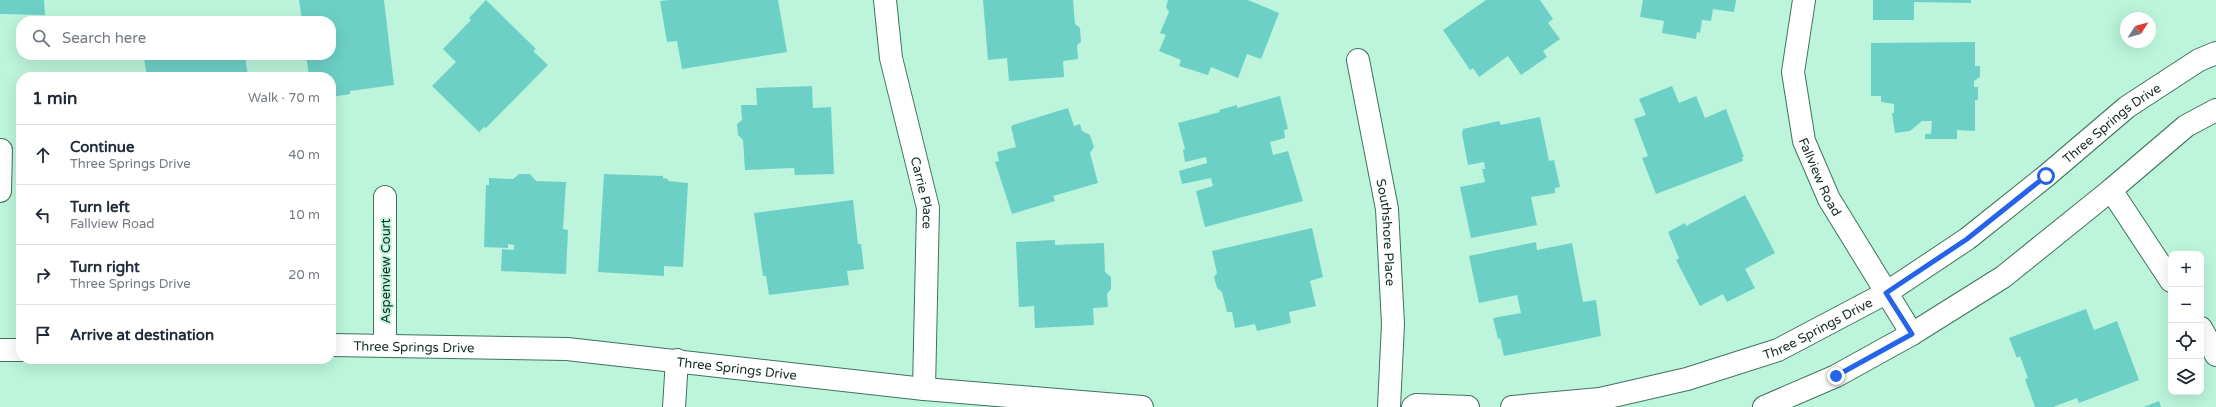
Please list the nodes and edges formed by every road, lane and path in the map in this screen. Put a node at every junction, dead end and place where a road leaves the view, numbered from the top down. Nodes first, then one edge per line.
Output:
1 (884, 0) edge
2 (1804, 0) edge
3 (2216, 53) edge
4 (1358, 60) dead end
5 (2216, 110) edge
6 (1, 150) dead end
7 (2111, 190) junction
8 (0, 191) edge
9 (385, 197) dead end
10 (2168, 276) edge
11 (1886, 293) junction
12 (2204, 333) edge
13 (1912, 334) junction
14 (336, 345) edge
15 (385, 345) junction
16 (0, 350) edge
17 (16, 350) edge
18 (2216, 355) edge
19 (677, 360) junction
20 (924, 389) junction
21 (674, 407) edge
22 (1142, 407) edge
23 (1389, 407) edge
24 (1413, 407) edge
25 (1468, 407) edge
26 (1512, 407) edge
27 (1764, 407) edge

1 - 20 street, Carrie Place
2 - 11 street, Fallview Road
3 - 11 street, Three Springs Drive
4 - 23 street, Southshore Place
5 - 7 street
6 - 8 street
7 - 10 street
7 - 13 street
9 - 15 street, Aspenview Court
11 - 13 street, Fallview Road
11 - 26 street, Three Springs Drive
12 - 18 street
13 - 27 street
14 - 15 street, Three Springs Drive
15 - 19 street, Three Springs Drive
16 - 17 street
19 - 20 street, Three Springs Drive
19 - 21 street
20 - 22 street, Three Springs Drive
24 - 25 street

